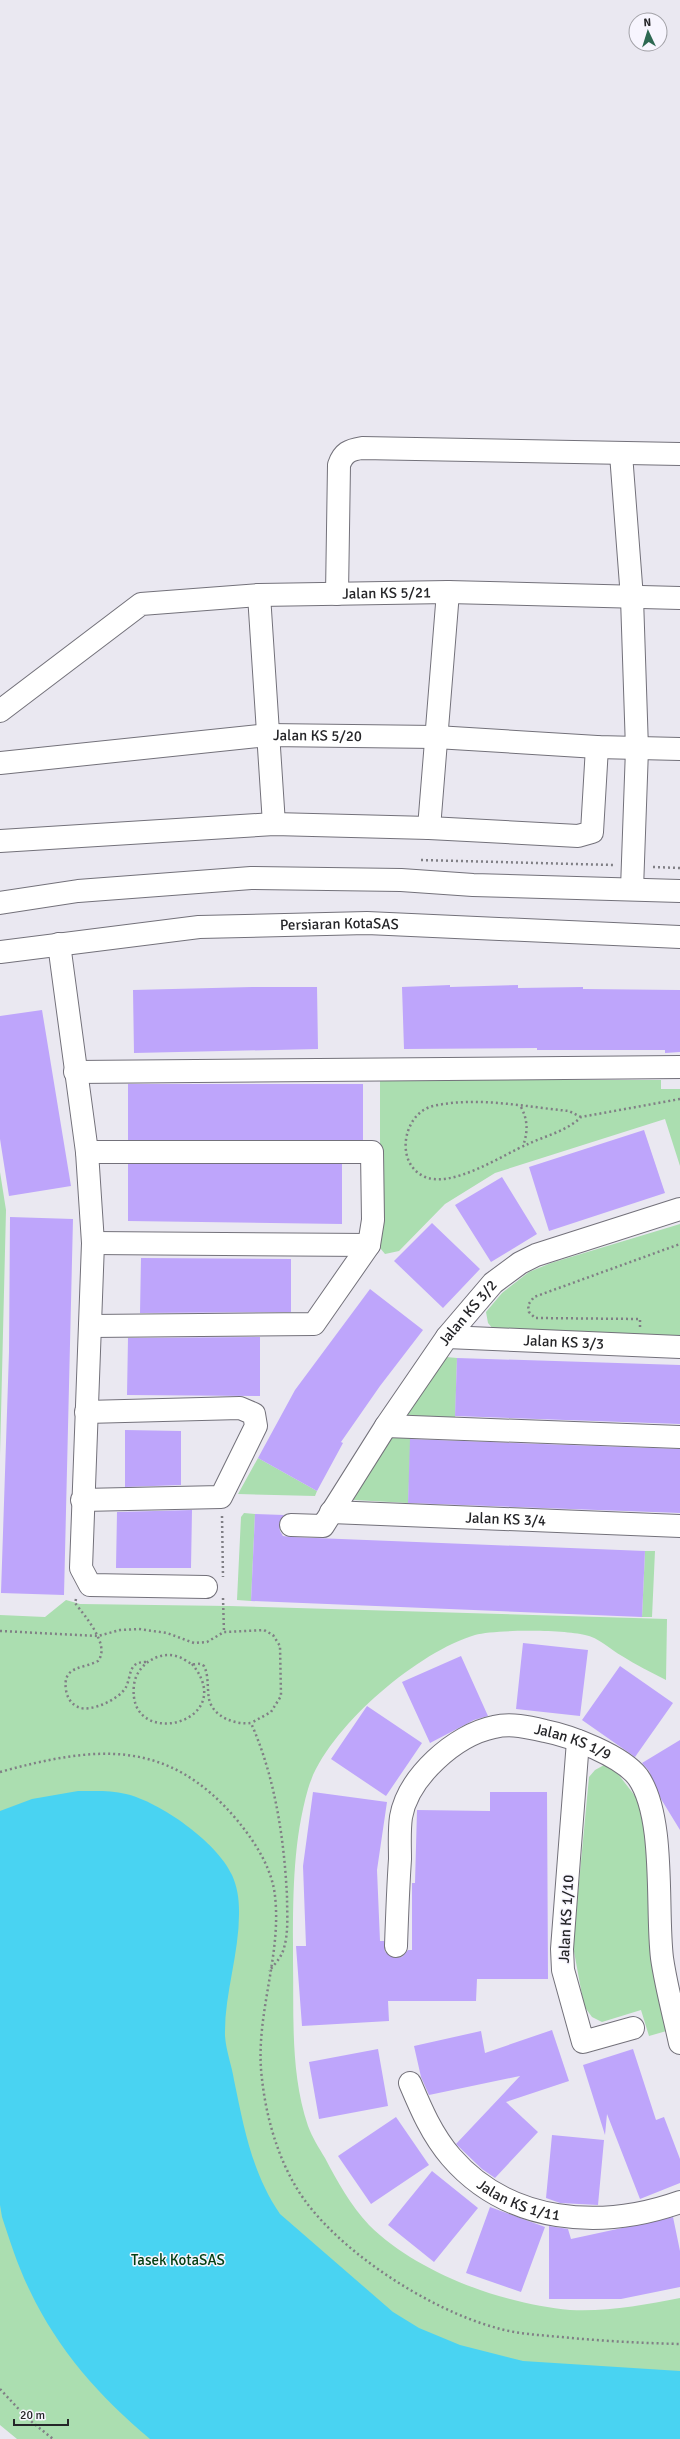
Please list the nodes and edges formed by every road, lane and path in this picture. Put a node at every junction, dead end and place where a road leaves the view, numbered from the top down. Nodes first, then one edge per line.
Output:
1 (621, 454) junction
2 (680, 454) edge
3 (448, 592) junction
4 (259, 594) junction
5 (336, 594) junction
6 (632, 598) junction
7 (680, 598) edge
8 (0, 711) edge
9 (268, 735) junction
10 (436, 737) junction
11 (597, 747) junction
12 (637, 749) junction
13 (680, 750) edge
14 (0, 763) edge
15 (274, 824) junction
16 (429, 828) junction
17 (0, 841) edge
18 (632, 889) junction
19 (680, 891) edge
20 (0, 903) edge
21 (680, 937) edge
22 (59, 944) junction
23 (0, 952) edge
24 (680, 1067) edge
25 (75, 1072) junction
26 (680, 1098) edge
27 (521, 1106) junction
28 (581, 1117) junction
29 (522, 1146) junction
30 (87, 1152) junction
31 (680, 1209) edge
32 (93, 1243) junction
33 (680, 1244) edge
34 (369, 1245) junction
35 (90, 1326) junction
36 (447, 1337) junction
37 (640, 1345) junction
38 (680, 1347) edge
39 (86, 1412) junction
40 (386, 1426) junction
41 (680, 1437) edge
42 (221, 1497) junction
43 (82, 1500) junction
44 (331, 1512) junction
45 (291, 1525) dead end
46 (680, 1526) edge
47 (90, 1584) junction
48 (217, 1587) junction
49 (0, 1631) edge
50 (224, 1632) junction
51 (98, 1636) junction
52 (147, 1662) junction
53 (192, 1664) junction
54 (251, 1723) junction
55 (578, 1741) junction
56 (0, 1772) edge
57 (396, 1946) dead end
58 (671, 1954) edge
59 (269, 1972) junction
60 (633, 2028) dead end
61 (680, 2043) edge
62 (410, 2083) dead end
63 (680, 2202) edge
64 (680, 2344) edge
65 (0, 2389) edge
66 (53, 2439) edge

1 - 2 street
1 - 5 street
1 - 6 street
3 - 5 street, Jalan KS 5/21
3 - 6 street, Jalan KS 5/21
3 - 10 street
4 - 5 street, Jalan KS 5/21
4 - 8 street, Jalan KS 5/21
4 - 9 street
6 - 7 street, Jalan KS 5/21
6 - 12 street
9 - 10 street, Jalan KS 5/20
9 - 14 street, Jalan KS 5/20
9 - 15 street
10 - 11 street, Jalan KS 5/20
10 - 16 street
11 - 12 street, Jalan KS 5/20
11 - 16 street
12 - 13 street, Jalan KS 5/20
12 - 18 street
15 - 16 street
15 - 17 street
18 - 19 street
18 - 20 street
21 - 22 street, Persiaran KotaSAS
22 - 23 street, Persiaran KotaSAS
22 - 25 street
24 - 25 street
25 - 30 street
26 - 28 path
27 - 28 path
27 - 29 path
27 - 29 path
28 - 29 path
30 - 32 street
30 - 34 street
31 - 36 street, Jalan KS 3/2
32 - 34 street
32 - 35 street
33 - 37 path
34 - 35 street
35 - 39 street
36 - 37 street, Jalan KS 3/3
36 - 40 street, Jalan KS 3/2
37 - 38 street, Jalan KS 3/3
39 - 42 street
39 - 43 street
40 - 41 street
40 - 44 street, Jalan KS 3/2
42 - 43 street
42 - 48 path
43 - 47 street
44 - 45 street, Jalan KS 3/2
44 - 46 street, Jalan KS 3/4
47 - 48 street
47 - 51 path
48 - 50 path
49 - 51 path
50 - 51 path
50 - 54 path
51 - 52 path
52 - 53 path
52 - 53 path
53 - 54 path
54 - 59 path
55 - 57 street, Jalan KS 1/9
55 - 58 street, Jalan KS 1/9
55 - 60 street, Jalan KS 1/10
56 - 59 path
58 - 61 street, Jalan KS 1/9
59 - 64 path
62 - 63 street, Jalan KS 1/11
65 - 66 path

